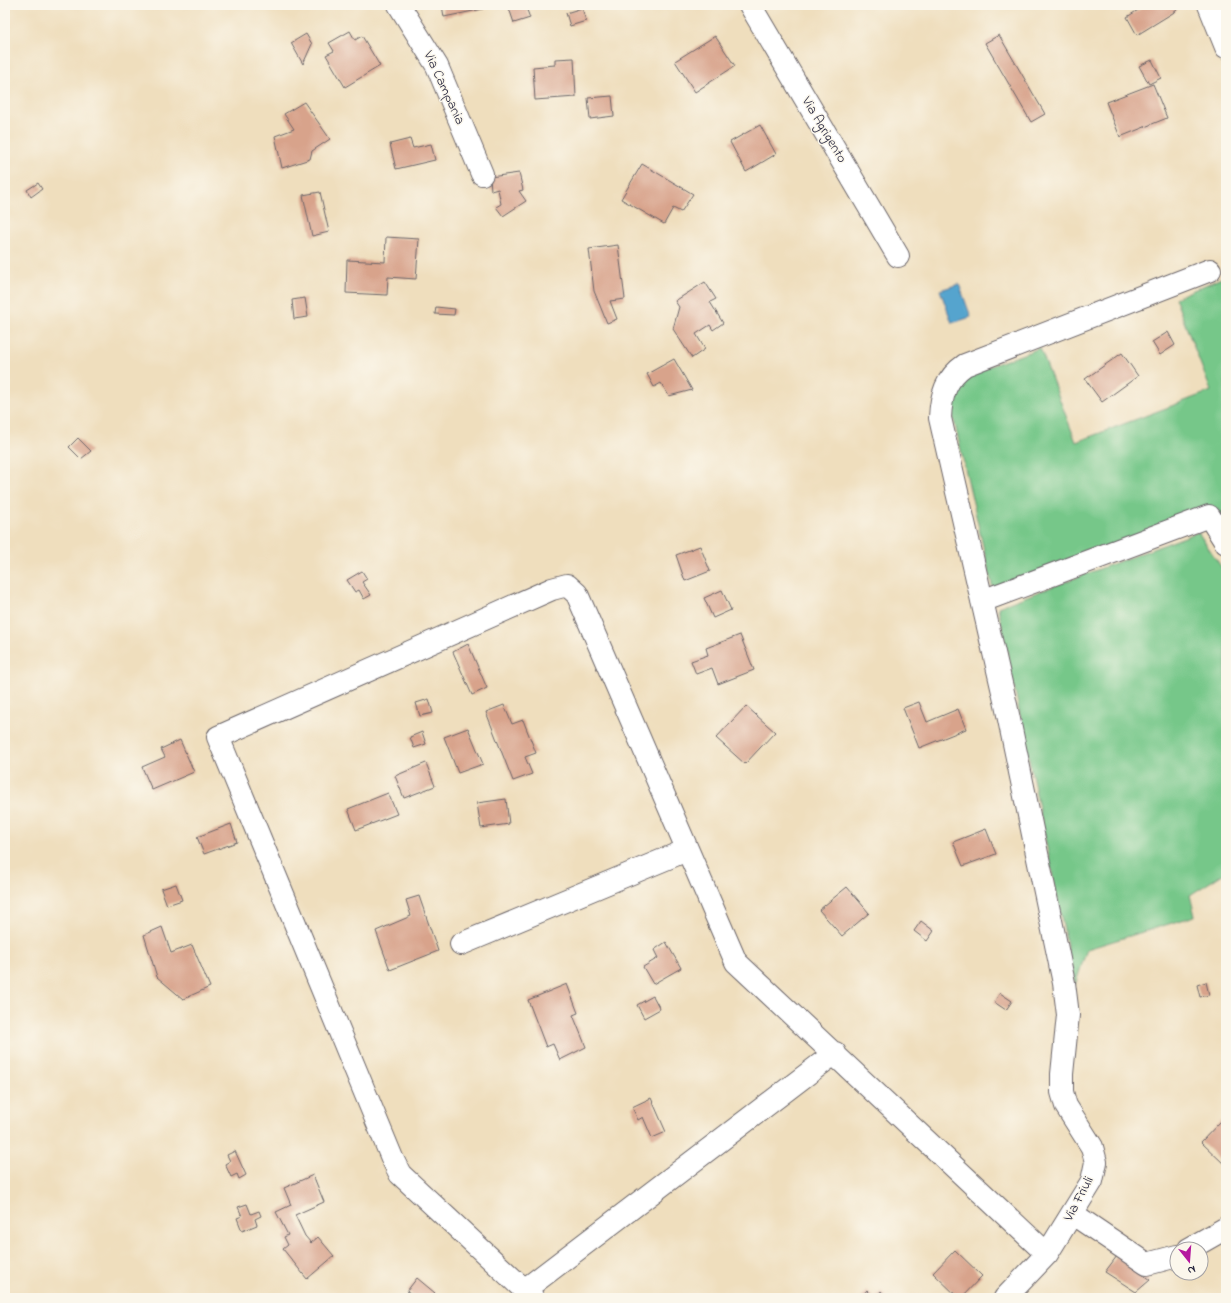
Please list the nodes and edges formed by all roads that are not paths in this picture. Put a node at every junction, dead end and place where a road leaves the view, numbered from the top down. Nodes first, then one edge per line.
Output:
1 (399, 5) edge
2 (750, 5) edge
3 (1209, 5) edge
4 (1226, 47) edge
5 (482, 174) dead end
6 (898, 256) dead end
7 (1210, 270) dead end
8 (1226, 543) edge
9 (982, 601) junction
10 (686, 850) junction
11 (461, 944) dead end
12 (835, 1053) junction
13 (1073, 1214) junction
14 (1226, 1228) edge
15 (1203, 1241) edge
16 (1047, 1254) junction
17 (1169, 1258) edge
18 (528, 1294) edge
19 (1005, 1298) edge

1 - 5 street, Via Campania
2 - 6 street, Via Agrigento
3 - 4 street
7 - 9 street, Via Friuli
8 - 9 street
9 - 13 street, Via Friuli
10 - 11 street
10 - 12 street
10 - 18 street
12 - 16 street
12 - 18 street
13 - 16 street, Via Friuli
13 - 17 street
14 - 15 street
16 - 19 street, Via Friuli

